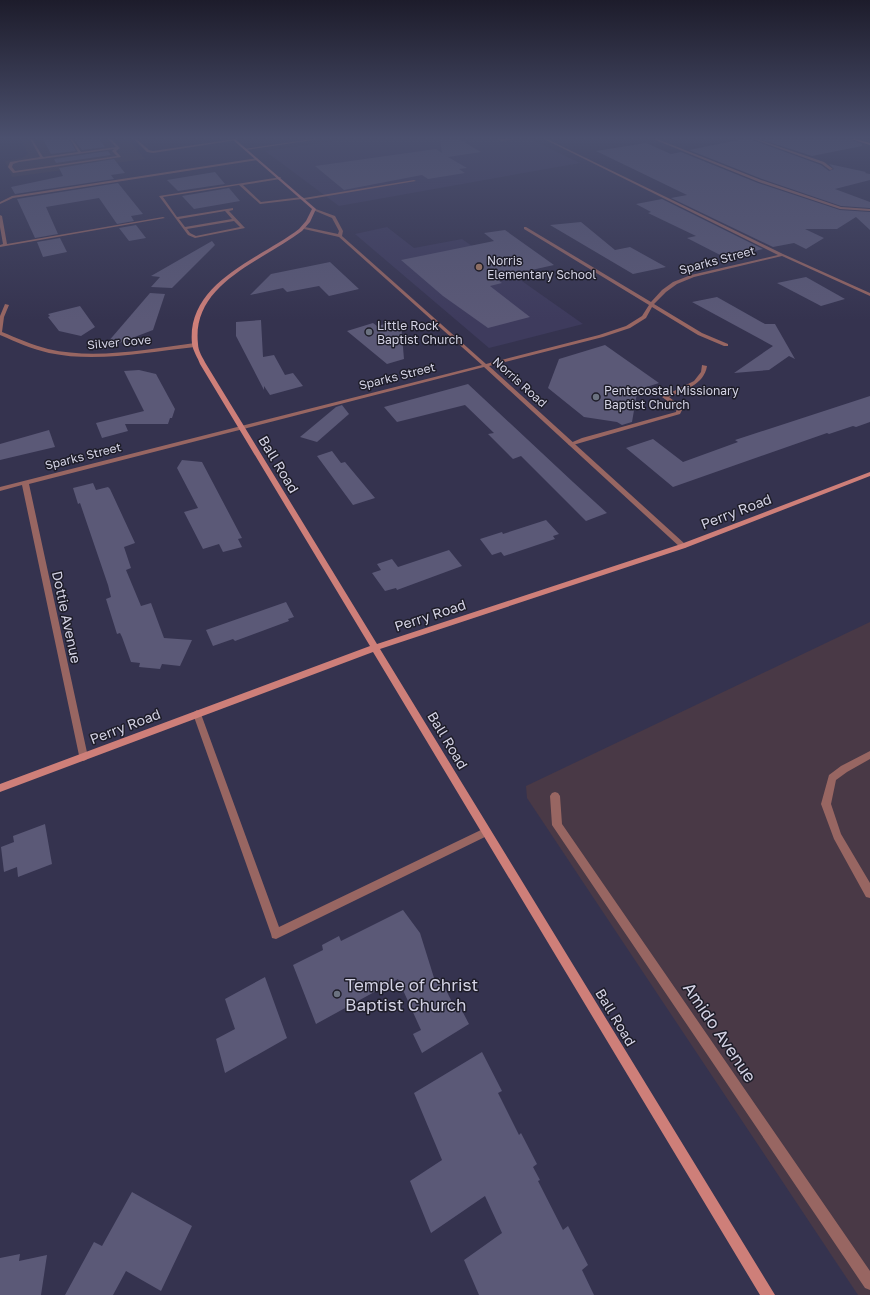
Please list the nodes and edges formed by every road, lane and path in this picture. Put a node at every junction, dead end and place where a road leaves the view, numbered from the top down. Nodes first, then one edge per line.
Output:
1 (163, 199) edge
2 (256, 199) edge
3 (291, 199) edge
4 (304, 199) edge
5 (668, 199) edge
6 (815, 199) edge
7 (232, 209) dead end
8 (314, 209) junction
9 (226, 210) junction
10 (870, 210) edge
11 (0, 216) edge
12 (163, 218) dead end
13 (176, 218) junction
14 (235, 220) junction
15 (184, 228) junction
16 (305, 228) junction
17 (525, 228) dead end
18 (340, 236) junction
19 (5, 245) junction
20 (0, 246) edge
21 (782, 255) junction
22 (869, 294) edge
23 (7, 305) dead end
24 (651, 305) junction
25 (0, 332) edge
26 (196, 345) junction
27 (726, 345) dead end
28 (485, 365) junction
29 (704, 366) dead end
30 (240, 428) junction
31 (572, 444) junction
32 (870, 474) edge
33 (25, 482) junction
34 (0, 489) edge
35 (683, 546) junction
36 (374, 648) junction
37 (197, 714) junction
38 (870, 755) edge
39 (83, 757) junction
40 (0, 788) edge
41 (555, 796) dead end
42 (486, 832) junction
43 (870, 893) edge
44 (870, 1282) edge
45 (768, 1295) edge

1 - 13 street
2 - 3 street
4 - 8 main road
5 - 21 street
6 - 10 street
7 - 9 street
8 - 16 main road
8 - 18 street
9 - 13 street
9 - 14 street
11 - 19 street
12 - 19 street
13 - 15 street
14 - 15 street
14 - 15 street
16 - 18 street, Norris Road
16 - 26 main road, Ball Road
17 - 24 street
18 - 28 street, Norris Road
19 - 20 street
21 - 22 street
21 - 24 street, Sparks Street
23 - 25 street, Silver Cove
24 - 27 street
24 - 28 street, Sparks Street
25 - 26 street, Silver Cove
26 - 30 main road, Ball Road
28 - 30 street, Sparks Street
28 - 31 street, Norris Road
29 - 31 street
30 - 33 street, Sparks Street
30 - 36 main road, Ball Road
31 - 35 street, Norris Road
32 - 35 main road, Perry Road
33 - 34 street, Sparks Street
33 - 39 street, Dottie Avenue
35 - 36 main road, Perry Road
36 - 37 main road, Perry Road
36 - 42 main road, Ball Road
37 - 39 main road, Perry Road
37 - 42 street
38 - 43 street
39 - 40 main road, Perry Road
41 - 44 street, Amido Avenue
42 - 45 main road, Ball Road

